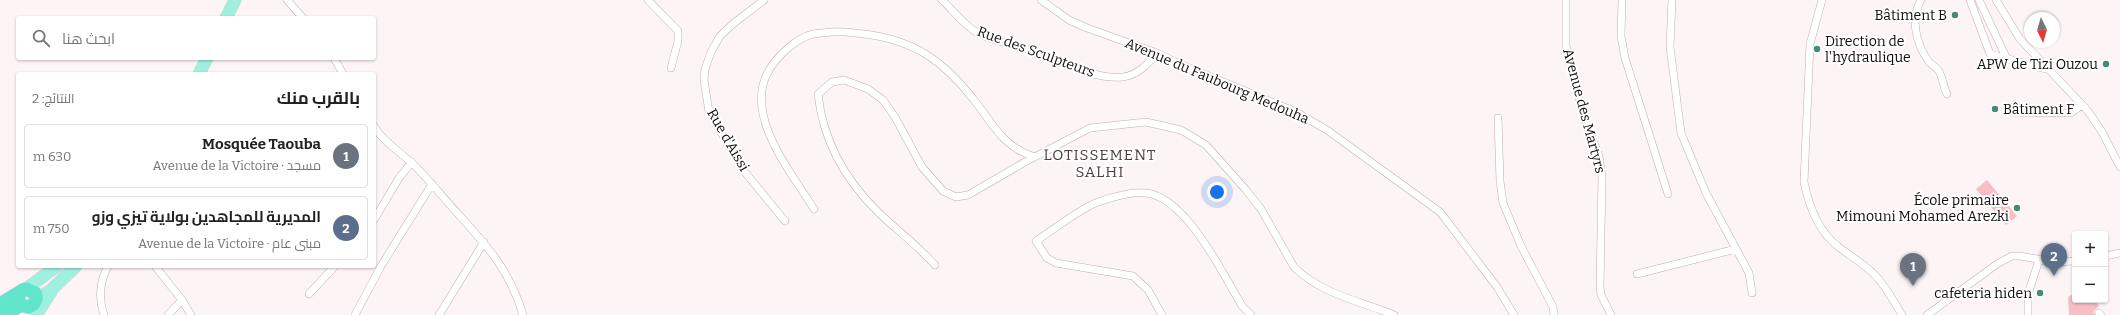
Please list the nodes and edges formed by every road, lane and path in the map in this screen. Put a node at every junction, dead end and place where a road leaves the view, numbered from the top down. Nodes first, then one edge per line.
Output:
1 (234, 0) edge
2 (287, 0) edge
3 (648, 0) edge
4 (764, 0) edge
5 (942, 0) edge
6 (1041, 0) edge
7 (1566, 0) edge
8 (1622, 0) edge
9 (1672, 0) edge
10 (1822, 0) edge
11 (1921, 0) edge
12 (1970, 0) edge
13 (1979, 0) edge
14 (1996, 0) edge
15 (227, 16) edge
16 (301, 16) edge
17 (1157, 53) junction
18 (2008, 59) junction
19 (206, 60) edge
20 (335, 60) edge
21 (671, 68) dead end
22 (2047, 69) junction
23 (200, 72) edge
24 (342, 72) edge
25 (1947, 94) dead end
26 (2082, 105) junction
27 (2007, 112) dead end
28 (1498, 118) dead end
29 (376, 130) edge
30 (1034, 156) junction
31 (412, 162) junction
32 (2120, 167) edge
33 (432, 184) junction
34 (1668, 194) dead end
35 (814, 208) dead end
36 (376, 217) edge
37 (785, 221) dead end
38 (484, 242) junction
39 (1736, 249) junction
40 (2120, 253) edge
41 (2108, 255) edge
42 (2039, 260) junction
43 (2072, 261) edge
44 (935, 265) dead end
45 (55, 268) edge
46 (74, 268) edge
47 (107, 268) edge
48 (157, 268) edge
49 (333, 268) edge
50 (1636, 274) dead end
51 (55, 286) junction
52 (1752, 293) dead end
53 (309, 294) dead end
54 (36, 300) junction
55 (182, 300) junction
56 (23, 301) edge
57 (0, 304) edge
58 (5, 315) edge
59 (35, 315) edge
60 (104, 315) edge
61 (168, 315) edge
62 (191, 315) edge
63 (355, 315) edge
64 (439, 315) edge
65 (523, 315) edge
66 (1162, 315) edge
67 (1251, 315) edge
68 (1394, 315) edge
69 (1514, 315) edge
70 (1554, 315) edge
71 (1611, 315) edge
72 (1902, 315) edge
73 (1927, 315) edge
74 (2028, 315) edge

1 - 15 main road
2 - 16 street
3 - 21 street
4 - 37 street, Rue d'Aissi
5 - 17 street, Rue des Sculpteurs
6 - 17 street, Avenue du Faubourg Medouha
7 - 71 street, Avenue des Martyrs
8 - 34 street
9 - 39 street
10 - 72 street
11 - 25 street
12 - 18 street
13 - 18 street
14 - 22 street
17 - 69 street, Avenue du Faubourg Medouha
18 - 22 street
19 - 23 main road
20 - 24 street
22 - 26 street
26 - 27 street
26 - 32 street
28 - 70 street
29 - 31 street
30 - 35 street
30 - 44 street
30 - 68 street
31 - 33 street
31 - 36 street
33 - 38 street
33 - 63 street
38 - 64 street
38 - 65 street
39 - 50 street
39 - 52 street
40 - 41 street
42 - 43 street
42 - 73 street
42 - 74 street
45 - 56 main road
46 - 51 main road
47 - 60 street
48 - 55 street
49 - 53 street
51 - 54 main road
51 - 59 main road
54 - 56 highway
54 - 59 main road
55 - 61 street
55 - 62 street
56 - 57 highway
56 - 58 highway
66 - 67 street

